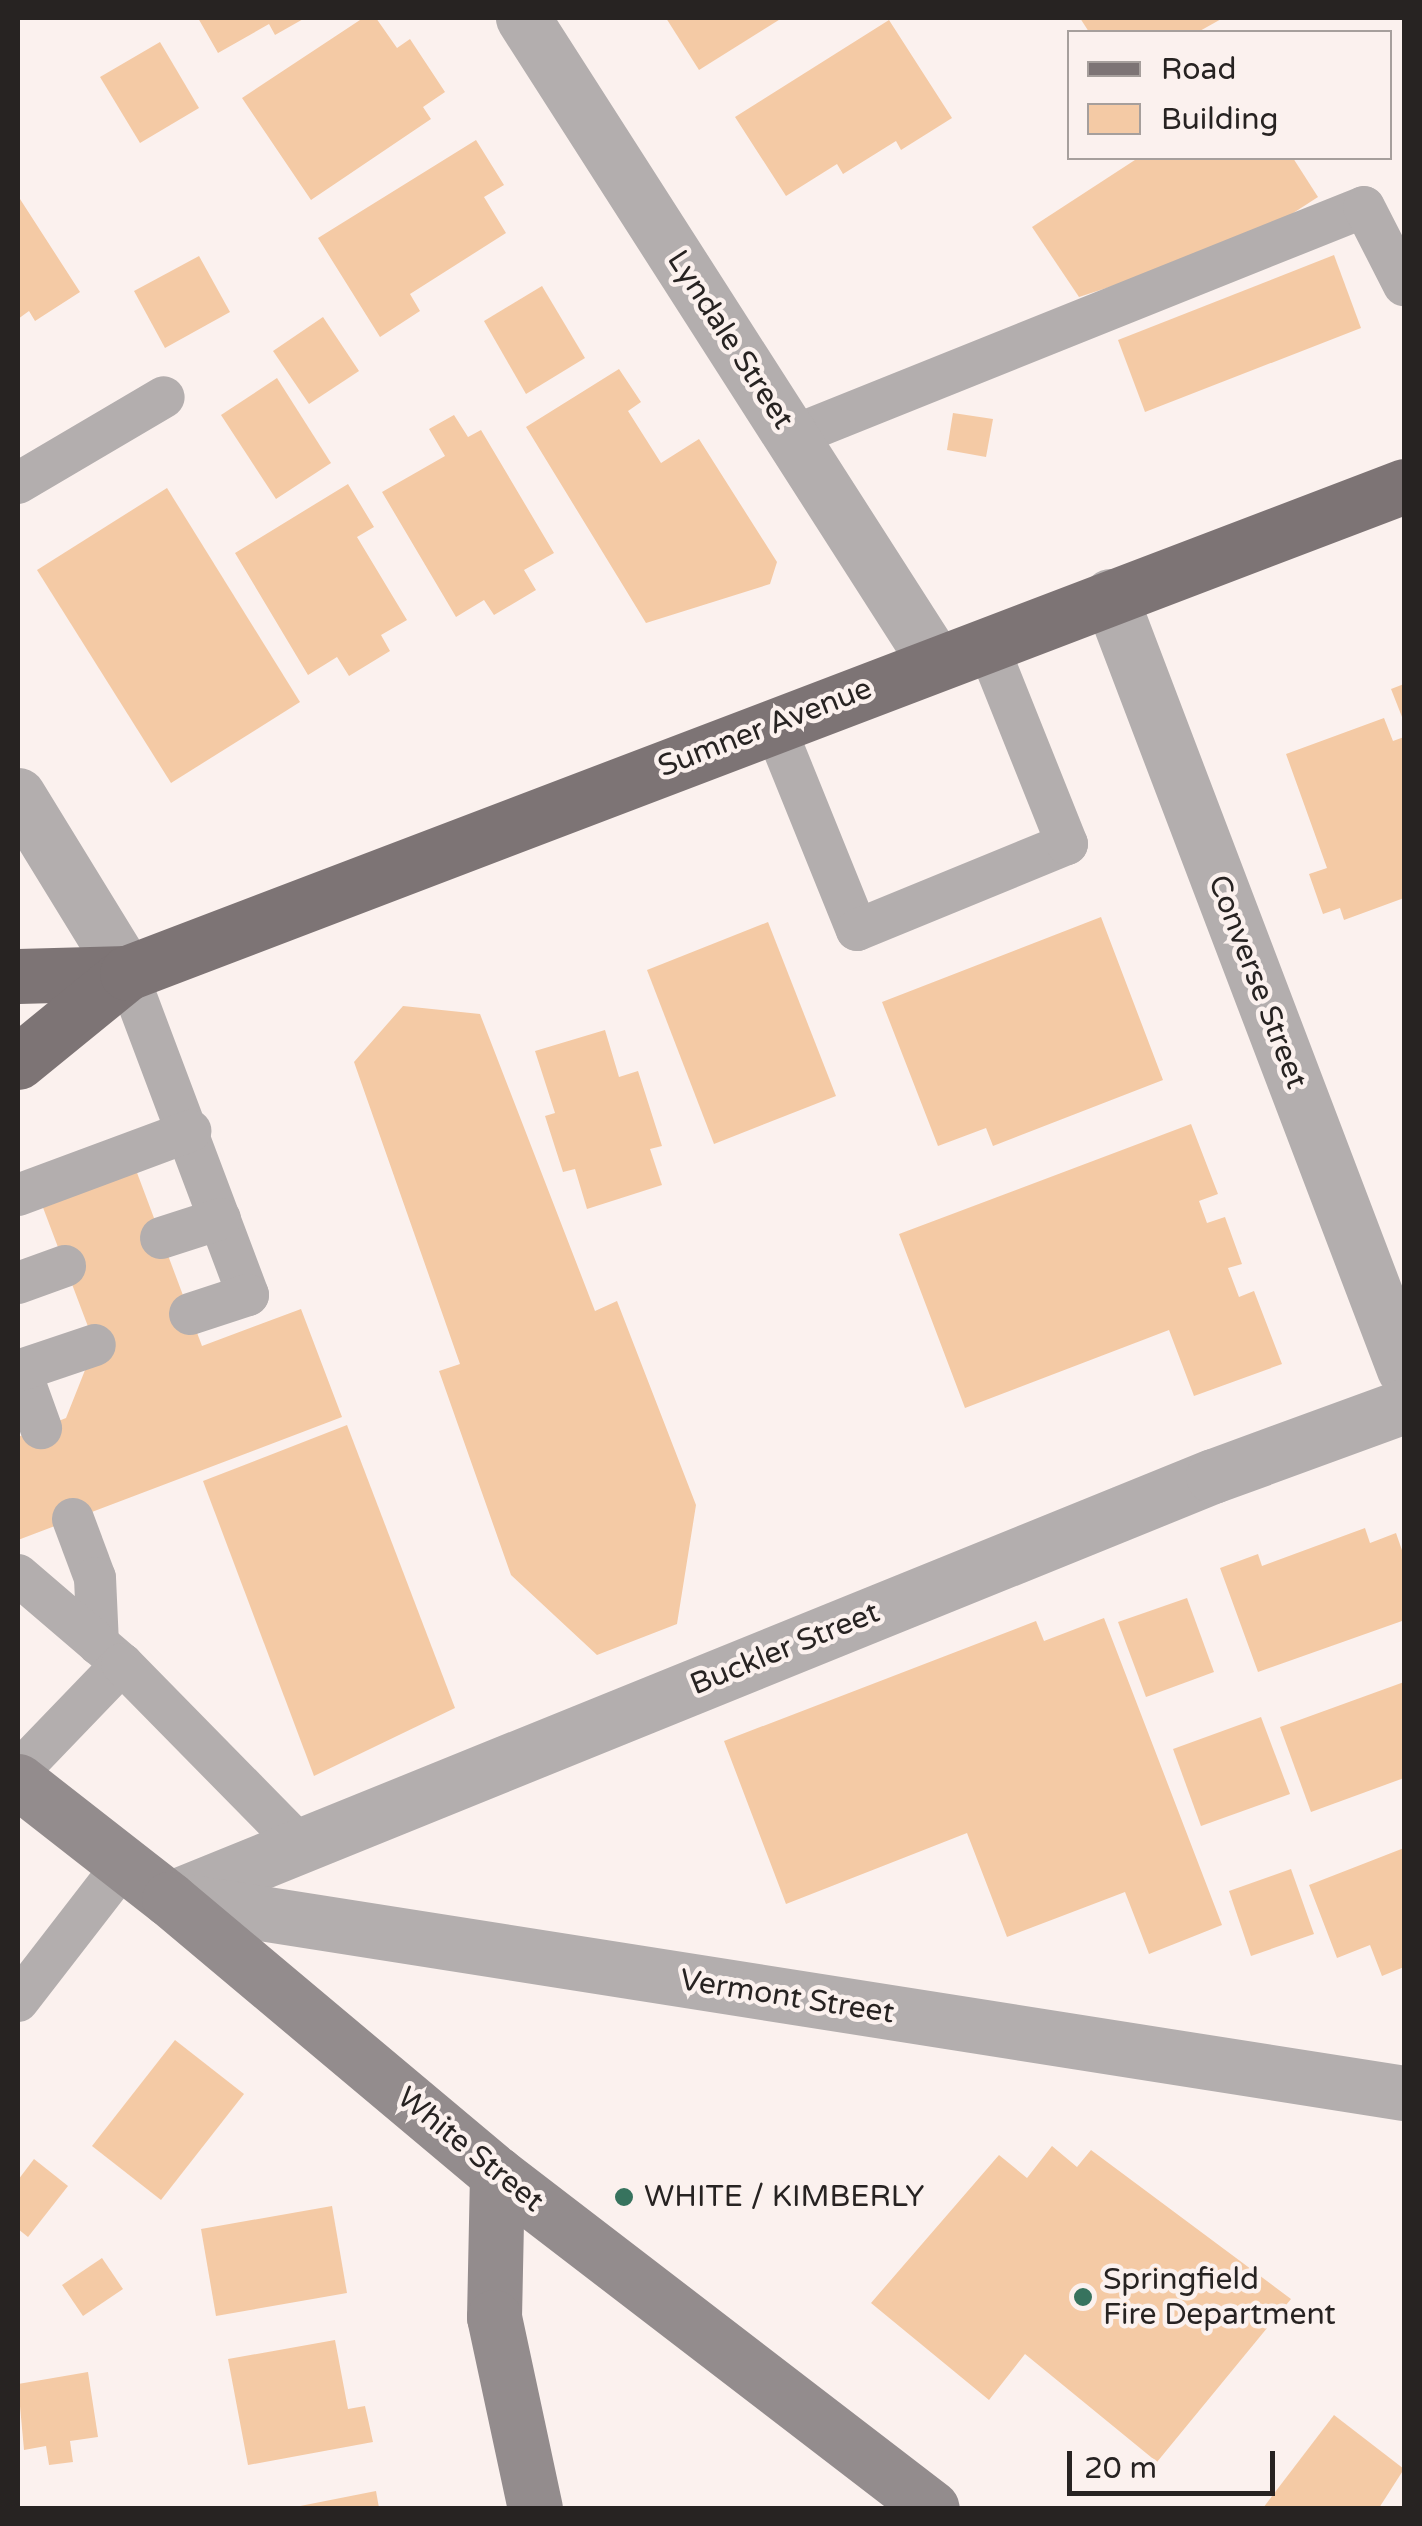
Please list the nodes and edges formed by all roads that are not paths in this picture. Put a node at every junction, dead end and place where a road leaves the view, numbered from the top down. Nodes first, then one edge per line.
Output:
1 (523, 18) edge
2 (1404, 285) edge
3 (164, 397) dead end
4 (792, 436) junction
5 (18, 483) edge
6 (1404, 486) edge
7 (1110, 596) junction
8 (987, 644) junction
9 (936, 663) junction
10 (774, 725) junction
11 (18, 795) edge
12 (128, 973) junction
13 (18, 976) edge
14 (18, 1062) edge
15 (190, 1132) junction
16 (18, 1195) edge
17 (220, 1219) junction
18 (161, 1238) dead end
19 (65, 1266) dead end
20 (18, 1283) edge
21 (190, 1314) dead end
22 (95, 1344) dead end
23 (1404, 1369) edge
24 (19, 1370) edge
25 (1404, 1406) edge
26 (41, 1428) dead end
27 (73, 1519) dead end
28 (18, 1575) edge
29 (110, 1654) junction
30 (18, 1772) edge
31 (18, 1780) edge
32 (300, 1846) junction
33 (124, 1864) junction
34 (169, 1899) junction
35 (18, 2001) edge
36 (1404, 2093) edge
37 (497, 2174) junction
38 (535, 2508) edge
39 (932, 2508) edge

1 - 4 street, Lyndale Street
2 - 4 lane
3 - 5 lane
4 - 9 street, Lyndale Street
6 - 7 main road, Sumner Avenue
7 - 8 main road, Sumner Avenue
7 - 23 street, Converse Street
8 - 9 main road, Sumner Avenue
8 - 10 lane
9 - 10 main road, Sumner Avenue
10 - 12 main road, Sumner Avenue
11 - 12 street
12 - 13 main road, Sumner Avenue
12 - 14 main road, Sumner Avenue
12 - 15 lane
15 - 16 lane
15 - 17 lane
17 - 18 lane
17 - 21 lane
19 - 20 lane
22 - 24 lane
24 - 26 lane
25 - 32 street, Buckler Street
27 - 29 lane
28 - 29 lane
29 - 30 lane
29 - 32 lane
31 - 33 main road, White Street
32 - 34 street, Buckler Street
33 - 34 main road, White Street
33 - 35 lane
34 - 36 street, Vermont Street
34 - 37 main road, White Street
37 - 38 main road
37 - 39 main road, White Street

